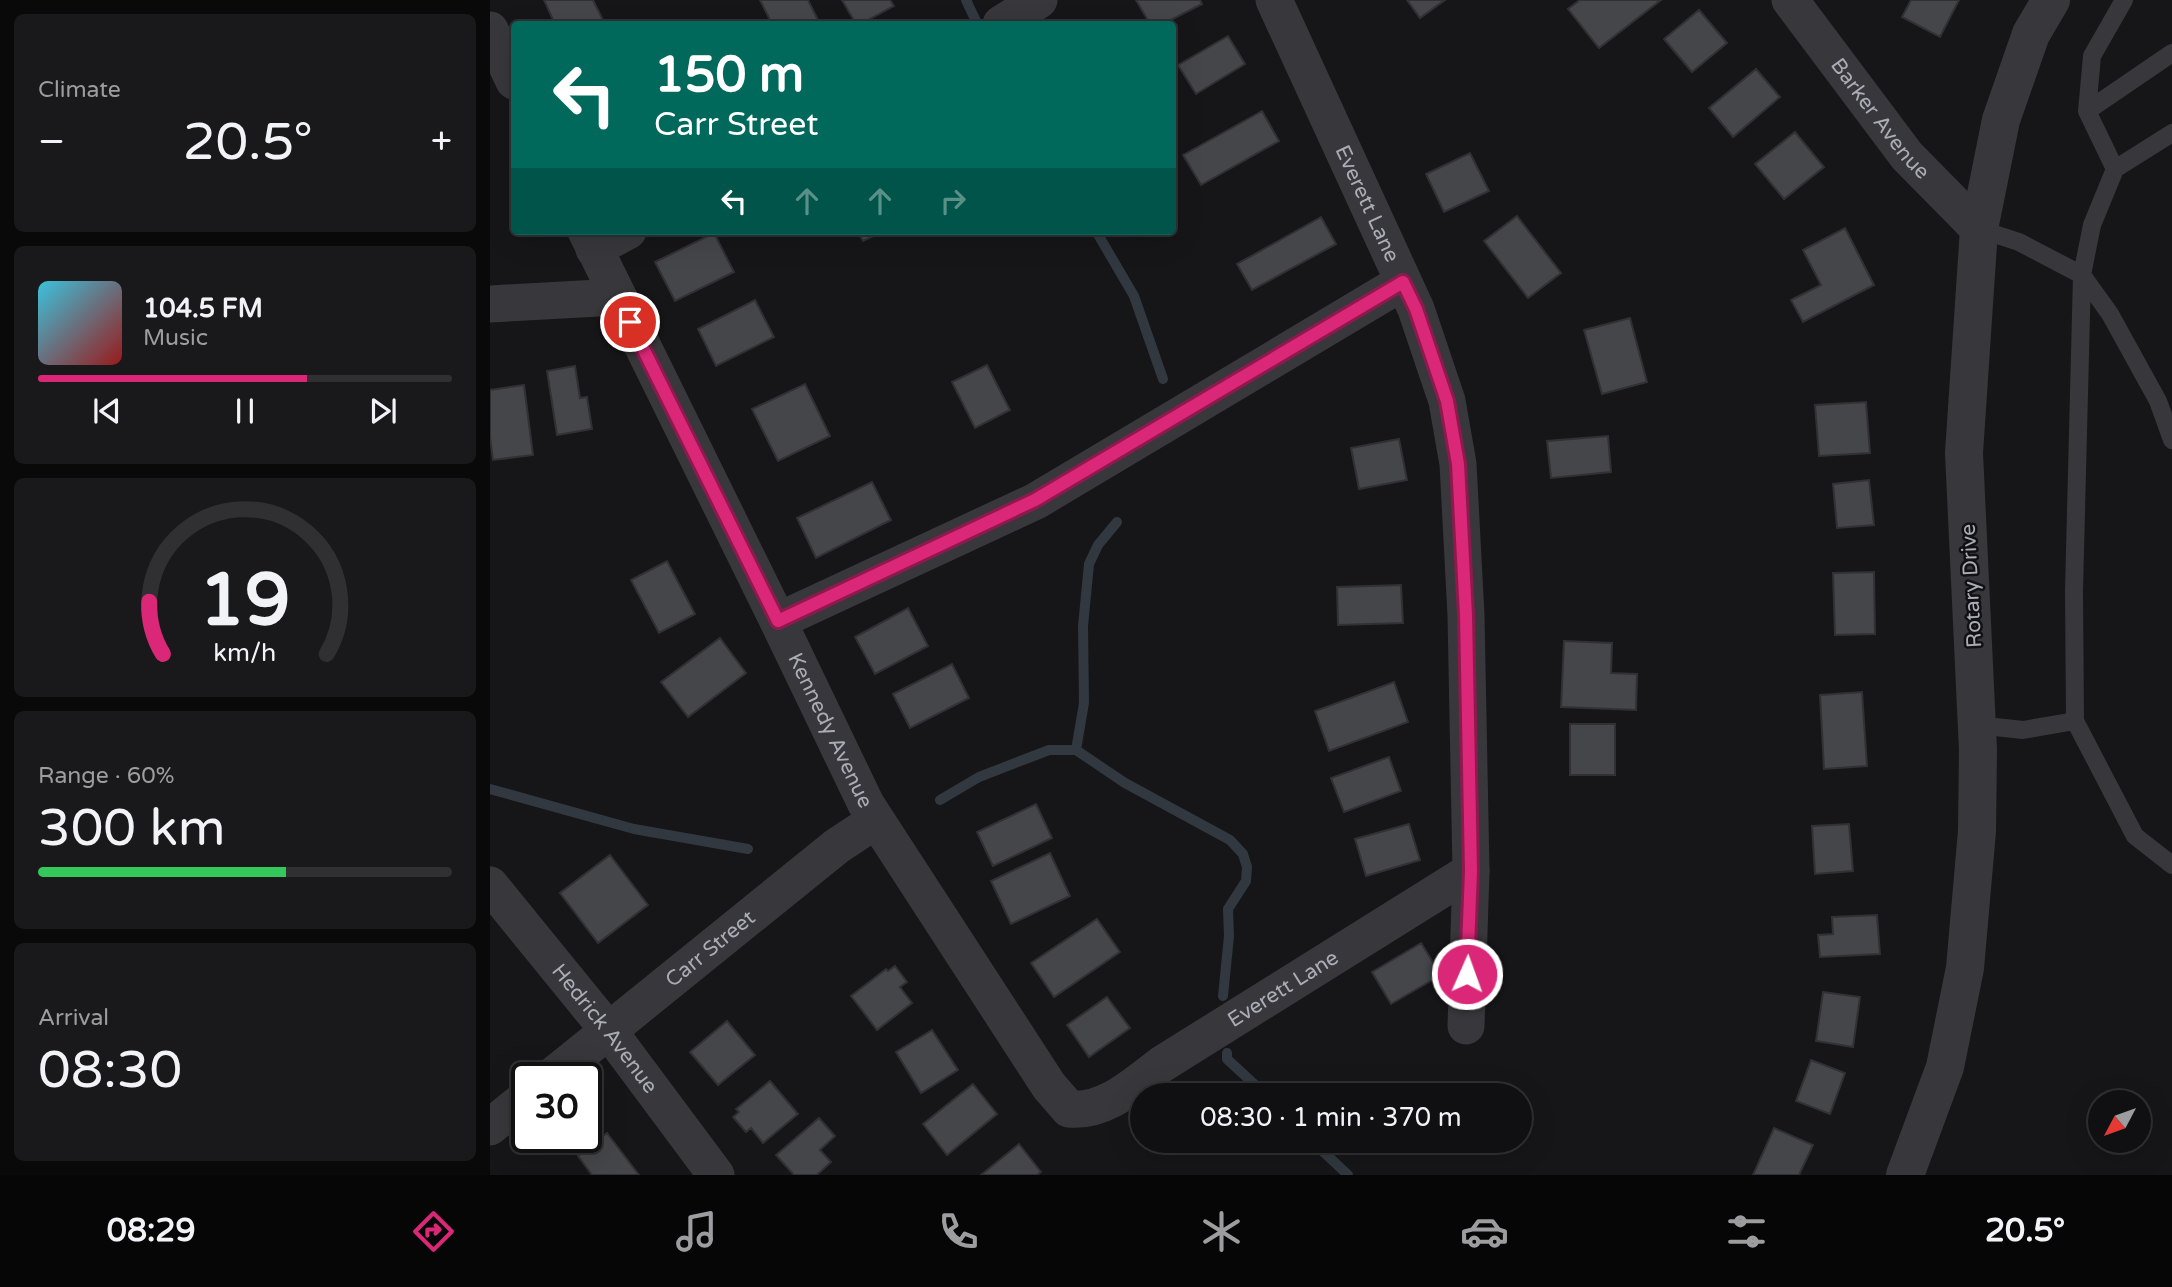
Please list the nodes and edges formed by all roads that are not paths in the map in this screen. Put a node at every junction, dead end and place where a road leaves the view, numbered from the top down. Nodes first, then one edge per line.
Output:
1 (1039, 0) edge
2 (1274, 0) edge
3 (1790, 0) edge
4 (2051, 0) edge
5 (2124, 0) edge
6 (1006, 21) edge
7 (490, 30) edge
8 (2172, 52) edge
9 (511, 75) edge
10 (2087, 111) junction
11 (2172, 133) edge
12 (2115, 169) junction
13 (1979, 229) junction
14 (611, 235) edge
15 (590, 240) edge
16 (2082, 275) junction
17 (1403, 282) junction
18 (617, 297) junction
19 (490, 304) edge
20 (2172, 440) edge
21 (778, 621) junction
22 (2075, 721) junction
23 (1977, 725) junction
24 (875, 821) junction
25 (2172, 865) edge
26 (1471, 871) junction
27 (490, 885) edge
28 (1466, 1026) dead end
29 (608, 1030) junction
30 (569, 1062) edge
31 (1094, 1107) joint
32 (511, 1110) edge
33 (490, 1127) edge
34 (716, 1175) edge
35 (1905, 1175) edge

1 - 6 street
2 - 17 street, Everett Lane
3 - 13 street, Barker Avenue
4 - 13 street, Rotary Drive
5 - 10 lane
7 - 9 street
8 - 10 lane
10 - 12 lane
11 - 12 lane
12 - 16 lane
13 - 16 lane
13 - 23 street, Rotary Drive
14 - 15 street
15 - 18 street, Kennedy Avenue
16 - 20 lane
16 - 22 lane
17 - 21 street
17 - 26 street, Everett Lane
18 - 19 street
18 - 21 street, Kennedy Avenue
21 - 24 street, Kennedy Avenue
22 - 23 lane
22 - 25 lane
23 - 35 street, Rotary Drive
24 - 29 street, Carr Street
24 - 31 street, Kennedy Avenue
26 - 28 street, Everett Lane
26 - 31 street, Everett Lane
27 - 29 street, Hedrick Avenue
29 - 30 street, Carr Street
29 - 34 street, Hedrick Avenue
32 - 33 street

